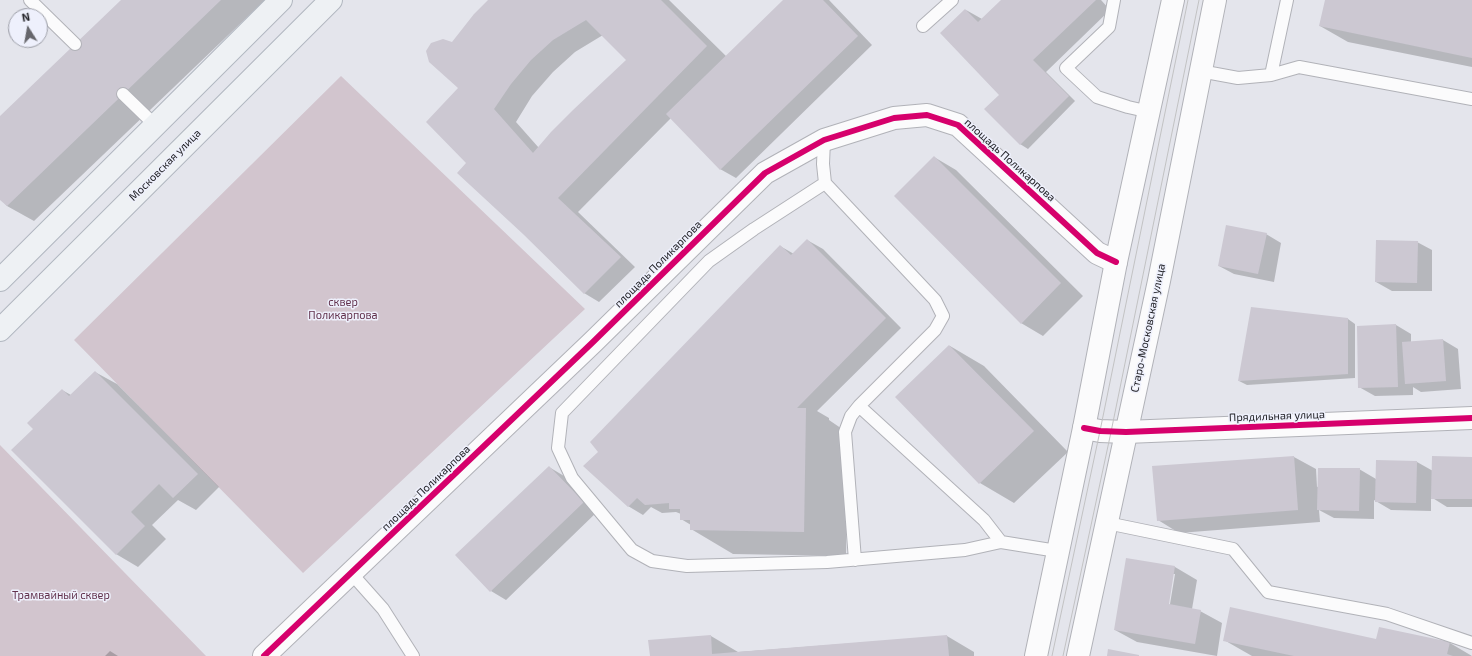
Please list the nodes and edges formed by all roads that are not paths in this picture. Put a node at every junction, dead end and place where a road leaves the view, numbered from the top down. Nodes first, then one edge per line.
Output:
1 (30, 0) edge
2 (281, 0) edge
3 (331, 0) edge
4 (952, 0) edge
5 (1114, 0) edge
6 (1173, 0) edge
7 (1215, 0) edge
8 (1287, 0) edge
9 (923, 26) dead end
10 (75, 44) dead end
11 (1200, 72) junction
12 (1271, 75) junction
13 (123, 94) dead end
14 (1472, 99) edge
15 (1150, 112) junction
16 (155, 125) junction
17 (824, 140) junction
18 (825, 183) junction
19 (1116, 262) junction
20 (0, 280) edge
21 (0, 330) edge
22 (859, 406) junction
23 (1472, 418) edge
24 (1084, 428) junction
25 (1126, 432) junction
26 (1107, 523) junction
27 (1000, 542) junction
28 (1057, 552) junction
29 (855, 560) junction
30 (351, 574) junction
31 (1472, 644) edge
32 (264, 656) edge
33 (414, 656) edge
34 (1036, 656) edge
35 (1078, 656) edge

1 - 10 lane
2 - 16 main road
3 - 21 main road, Московская улица
4 - 9 lane
5 - 15 lane
6 - 15 street
7 - 11 street, Старо-Московская улица
8 - 12 lane
11 - 12 lane
11 - 25 street, Старо-Московская улица
12 - 14 lane
13 - 16 lane
15 - 19 street
16 - 20 main road
17 - 18 lane
17 - 19 street, площадь Поликарпова
17 - 30 street, площадь Поликарпова
18 - 22 lane
18 - 29 lane
19 - 24 street
22 - 27 lane
22 - 29 lane
23 - 25 street, Прядильная улица
24 - 25 street, Прядильная улица
24 - 28 street
25 - 26 street, Старо-Московская улица
26 - 31 lane
26 - 35 street, Старо-Московская улица
27 - 28 lane
27 - 29 lane
28 - 34 street
30 - 32 street, площадь Поликарпова
30 - 33 lane

